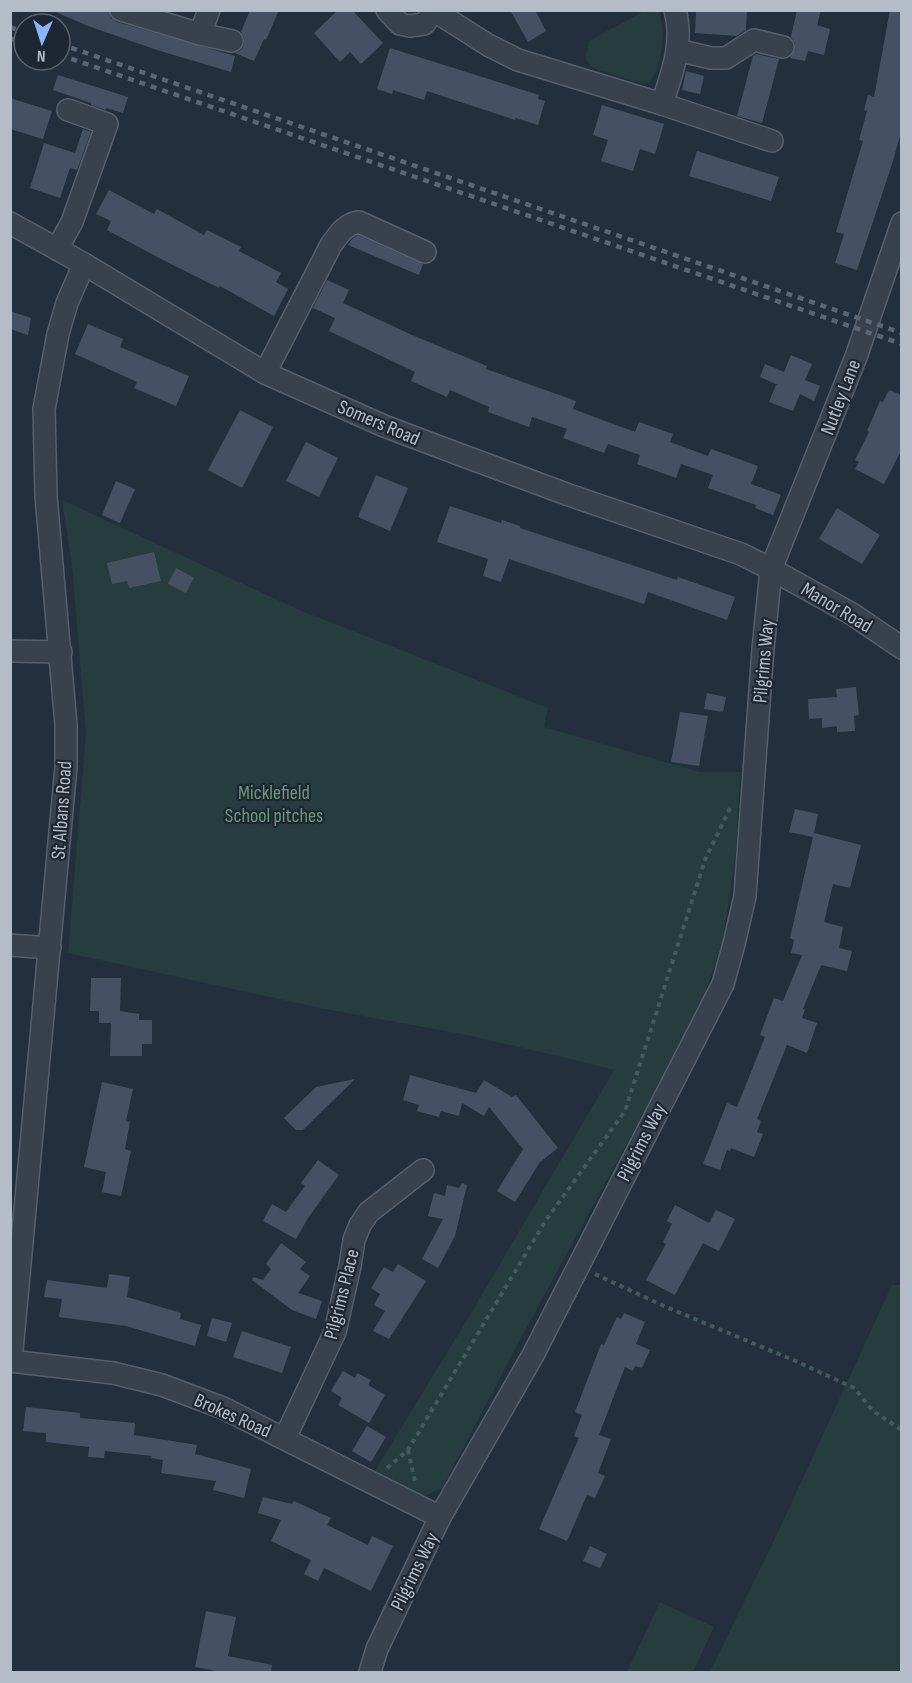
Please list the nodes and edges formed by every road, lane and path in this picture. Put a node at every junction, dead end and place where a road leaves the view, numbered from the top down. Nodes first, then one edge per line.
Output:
1 (122, 10) edge
2 (209, 10) edge
3 (387, 10) edge
4 (675, 10) edge
5 (434, 11) edge
6 (200, 34) junction
7 (232, 41) dead end
8 (783, 47) dead end
9 (677, 50) junction
10 (662, 104) junction
11 (68, 110) dead end
12 (772, 141) dead end
13 (10, 223) edge
14 (902, 223) edge
15 (57, 249) junction
16 (425, 252) dead end
17 (84, 264) junction
18 (265, 373) junction
19 (771, 569) junction
20 (902, 648) edge
21 (10, 651) edge
22 (61, 652) junction
23 (735, 800) dead end
24 (10, 945) edge
25 (50, 948) junction
26 (423, 1170) dead end
27 (578, 1266) junction
28 (11, 1361) edge
29 (902, 1430) edge
30 (285, 1438) junction
31 (408, 1450) junction
32 (370, 1482) junction
33 (421, 1507) junction
34 (440, 1517) junction
35 (370, 1672) edge

1 - 6 street
2 - 6 street
3 - 5 street
4 - 9 street
5 - 10 street
6 - 7 street
8 - 9 street
9 - 10 street
10 - 12 street
11 - 15 street
13 - 15 street, Somers Road
14 - 19 street, Nutley Lane
15 - 17 street, Somers Road
16 - 18 street
17 - 18 street, Somers Road
17 - 22 street, St Albans Road
18 - 19 street, Somers Road
19 - 20 street, Manor Road
19 - 27 street, Pilgrims Way
21 - 22 street
22 - 25 street, St Albans Road
23 - 31 path
24 - 25 street
25 - 28 street, St Albans Road
26 - 30 street, Pilgrims Place
27 - 29 path
27 - 34 street, Pilgrims Way
28 - 30 street, Brokes Road
30 - 32 street, Brokes Road
31 - 32 path
31 - 33 path
32 - 33 street, Brokes Road
33 - 34 street, Brokes Road
34 - 35 street, Pilgrims Way

